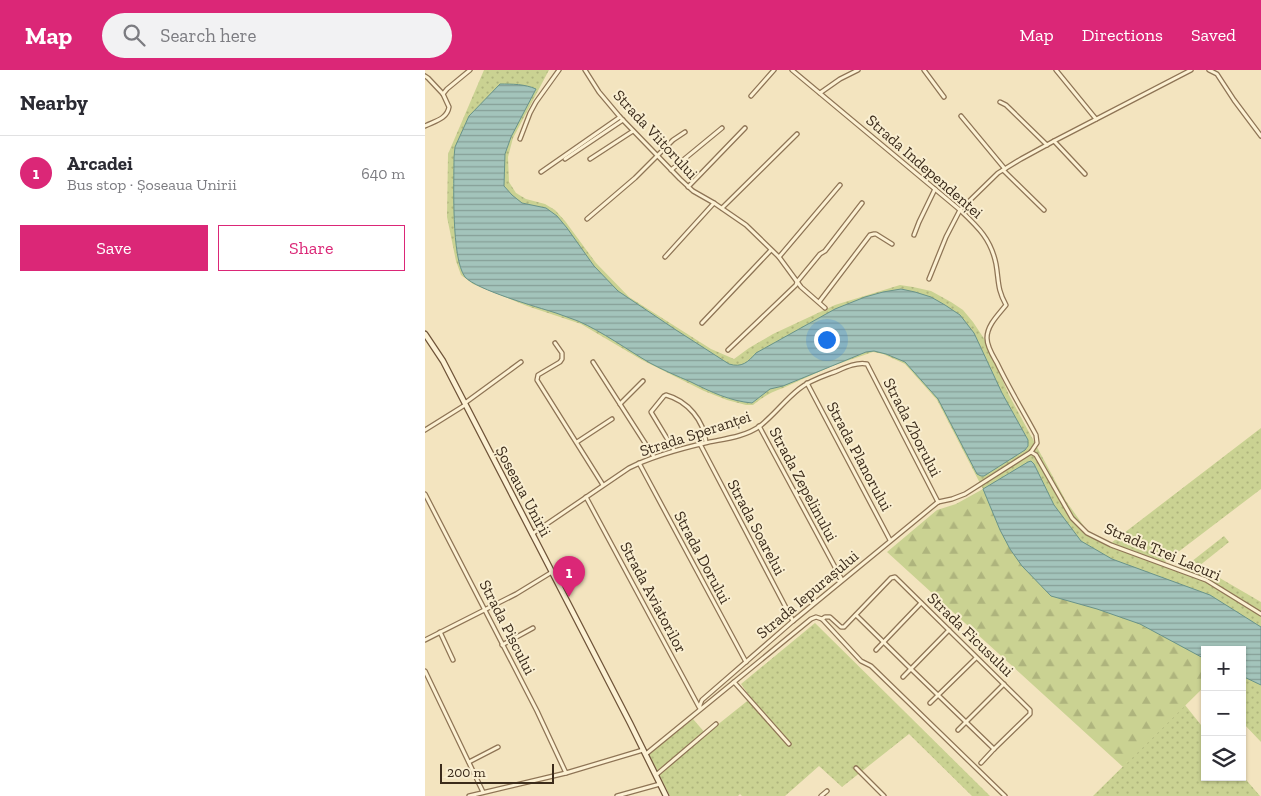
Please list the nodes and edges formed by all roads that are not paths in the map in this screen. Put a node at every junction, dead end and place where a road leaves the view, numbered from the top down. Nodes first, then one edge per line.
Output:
1 (470, 70) edge
2 (559, 70) edge
3 (585, 70) edge
4 (774, 70) edge
5 (791, 70) edge
6 (858, 70) edge
7 (924, 70) edge
8 (1057, 70) edge
9 (1191, 70) edge
10 (1209, 70) edge
11 (1216, 72) edge
12 (425, 76) edge
13 (820, 93) junction
14 (443, 94) junction
15 (751, 96) dead end
16 (943, 97) dead end
17 (1000, 102) dead end
18 (961, 116) dead end
19 (621, 119) junction
20 (1096, 119) junction
21 (425, 126) edge
22 (722, 128) dead end
23 (745, 128) dead end
24 (633, 131) junction
25 (685, 132) dead end
26 (797, 134) dead end
27 (1261, 136) edge
28 (520, 139) dead end
29 (1054, 141) junction
30 (1047, 145) junction
31 (658, 156) junction
32 (565, 159) dead end
33 (589, 159) dead end
34 (1004, 169) junction
35 (671, 170) junction
36 (541, 172) dead end
37 (1085, 174) dead end
38 (840, 185) dead end
39 (688, 187) junction
40 (935, 189) junction
41 (714, 203) junction
42 (862, 203) dead end
43 (722, 208) junction
44 (960, 210) junction
45 (1044, 210) dead end
46 (587, 219) dead end
47 (914, 235) dead end
48 (892, 244) dead end
49 (771, 250) junction
50 (665, 257) dead end
51 (779, 257) junction
52 (929, 280) dead end
53 (797, 282) junction
54 (819, 302) junction
55 (825, 308) dead end
56 (702, 323) dead end
57 (425, 334) edge
58 (555, 343) dead end
59 (728, 350) dead end
60 (521, 362) dead end
61 (593, 362) dead end
62 (867, 364) joint
63 (643, 381) dead end
64 (807, 383) junction
65 (465, 404) junction
66 (620, 404) junction
67 (612, 420) dead end
68 (759, 426) junction
69 (425, 430) edge
70 (577, 442) junction
71 (707, 442) junction
72 (699, 444) junction
73 (674, 450) junction
74 (1031, 452) junction
75 (654, 457) junction
76 (639, 463) junction
77 (603, 485) junction
78 (425, 494) edge
79 (586, 497) junction
80 (938, 502) junction
81 (532, 534) junction
82 (890, 540) junction
83 (552, 572) junction
84 (842, 580) junction
85 (921, 603) junction
86 (485, 610) junction
87 (1261, 614) edge
88 (856, 615) junction
89 (820, 618) junction
90 (793, 621) junction
91 (533, 628) dead end
92 (949, 630) junction
93 (440, 632) junction
94 (425, 640) edge
95 (884, 642) junction
96 (502, 645) junction
97 (876, 650) dead end
98 (976, 658) junction
99 (453, 660) dead end
100 (746, 662) junction
101 (911, 669) junction
102 (425, 671) edge
103 (903, 677) dead end
104 (734, 682) junction
105 (1004, 684) junction
106 (938, 695) junction
107 (930, 703) dead end
108 (700, 710) junction
109 (967, 722) junction
110 (716, 724) dead end
111 (959, 730) dead end
112 (789, 744) dead end
113 (498, 747) dead end
114 (995, 749) junction
115 (645, 752) junction
116 (469, 762) junction
117 (981, 763) dead end
118 (856, 768) dead end
119 (566, 773) junction
120 (656, 775) junction
121 (660, 784) junction
122 (483, 792) junction
123 (827, 792) dead end
124 (469, 796) edge
125 (617, 796) edge
126 (666, 796) edge
127 (821, 796) edge
128 (884, 796) edge
129 (1005, 796) edge

1 - 14 street
2 - 28 street
3 - 19 street, Strada Viitorului
4 - 15 street
5 - 13 street, Strada Independenței
6 - 13 street
7 - 16 street
8 - 20 street
9 - 20 street
10 - 11 street
11 - 27 street
12 - 14 street
13 - 40 street, Strada Independenței
14 - 21 street
17 - 30 street
18 - 34 street
19 - 24 street, Strada Viitorului
19 - 32 street
19 - 36 street
20 - 29 street
22 - 35 street
23 - 39 street
24 - 31 street, Strada Viitorului
24 - 33 street
25 - 31 street
26 - 43 street
29 - 30 street
29 - 37 street
30 - 34 street
31 - 35 street, Strada Viitorului
31 - 46 street
34 - 44 street
34 - 45 street
35 - 39 street, Strada Viitorului
38 - 51 street
39 - 41 street, Strada Viitorului
40 - 44 street, Strada Independenței
40 - 47 street
41 - 43 street, Strada Viitorului
41 - 50 street
42 - 53 street
43 - 49 street, Strada Viitorului
44 - 52 street
44 - 74 street, Strada Independenței
48 - 54 street
49 - 51 street, Strada Viitorului
49 - 56 street
51 - 53 street, Strada Viitorului
53 - 54 street, Strada Viitorului
53 - 59 street
54 - 55 street, Strada Viitorului
57 - 65 main road, Șoseaua Unirii
58 - 70 street
60 - 65 street
61 - 66 street
62 - 64 street, Strada Speranței
62 - 80 street, Strada Zborului
63 - 66 street
64 - 68 street, Strada Speranței
64 - 82 street, Strada Planorului
65 - 69 street
65 - 81 main road, Șoseaua Unirii
66 - 75 street
67 - 70 street
68 - 71 street, Strada Speranței
68 - 84 street, Strada Zepelinului
70 - 77 street
71 - 72 street, Strada Speranței
71 - 73 street
72 - 73 street, Strada Speranței
72 - 90 street, Strada Soarelui
73 - 75 street, Strada Speranței
74 - 80 street
74 - 87 street, Strada Trei Lacuri
75 - 76 street, Strada Speranței
76 - 77 street, Strada Speranței
76 - 100 street, Strada Dorului
77 - 79 street, Strada Speranței
78 - 86 street, Strada Piscului
79 - 81 street, Strada Speranței
79 - 108 street, Strada Aviatorilor
80 - 82 street, Strada Iepurașului
81 - 83 main road, Șoseaua Unirii
82 - 84 street, Strada Iepurașului
83 - 86 street
83 - 115 main road, Șoseaua Unirii
84 - 90 street, Strada Iepurașului
85 - 88 street, Strada Ficusului
85 - 92 street, Strada Ficusului
85 - 95 street
86 - 93 street
86 - 96 street, Strada Piscului
88 - 89 street, Strada Ficusului
88 - 95 street
89 - 104 street, Strada Iepurașului
89 - 129 street
90 - 100 street, Strada Iepurașului
91 - 96 street
92 - 98 street, Strada Ficusului
92 - 101 street
93 - 94 street
93 - 99 street
95 - 97 street
95 - 101 street
96 - 119 street, Strada Piscului
98 - 105 street, Strada Ficusului
98 - 106 street
100 - 108 street, Strada Iepurașului
101 - 103 street
101 - 106 street
102 - 116 street
104 - 108 street, Strada Iepurașului
104 - 112 street
105 - 109 street
105 - 114 street, Strada Ficusului
106 - 107 street
106 - 109 street
108 - 115 street, Strada Iepurașului
109 - 111 street
109 - 114 street
110 - 120 street
113 - 116 street
114 - 117 street, Strada Ficusului
115 - 119 street
115 - 120 main road, Șoseaua Unirii
116 - 122 street
118 - 128 street
119 - 122 street
120 - 121 main road, Șoseaua Unirii
121 - 125 street
121 - 126 main road, Șoseaua Unirii
122 - 124 street
123 - 127 street

